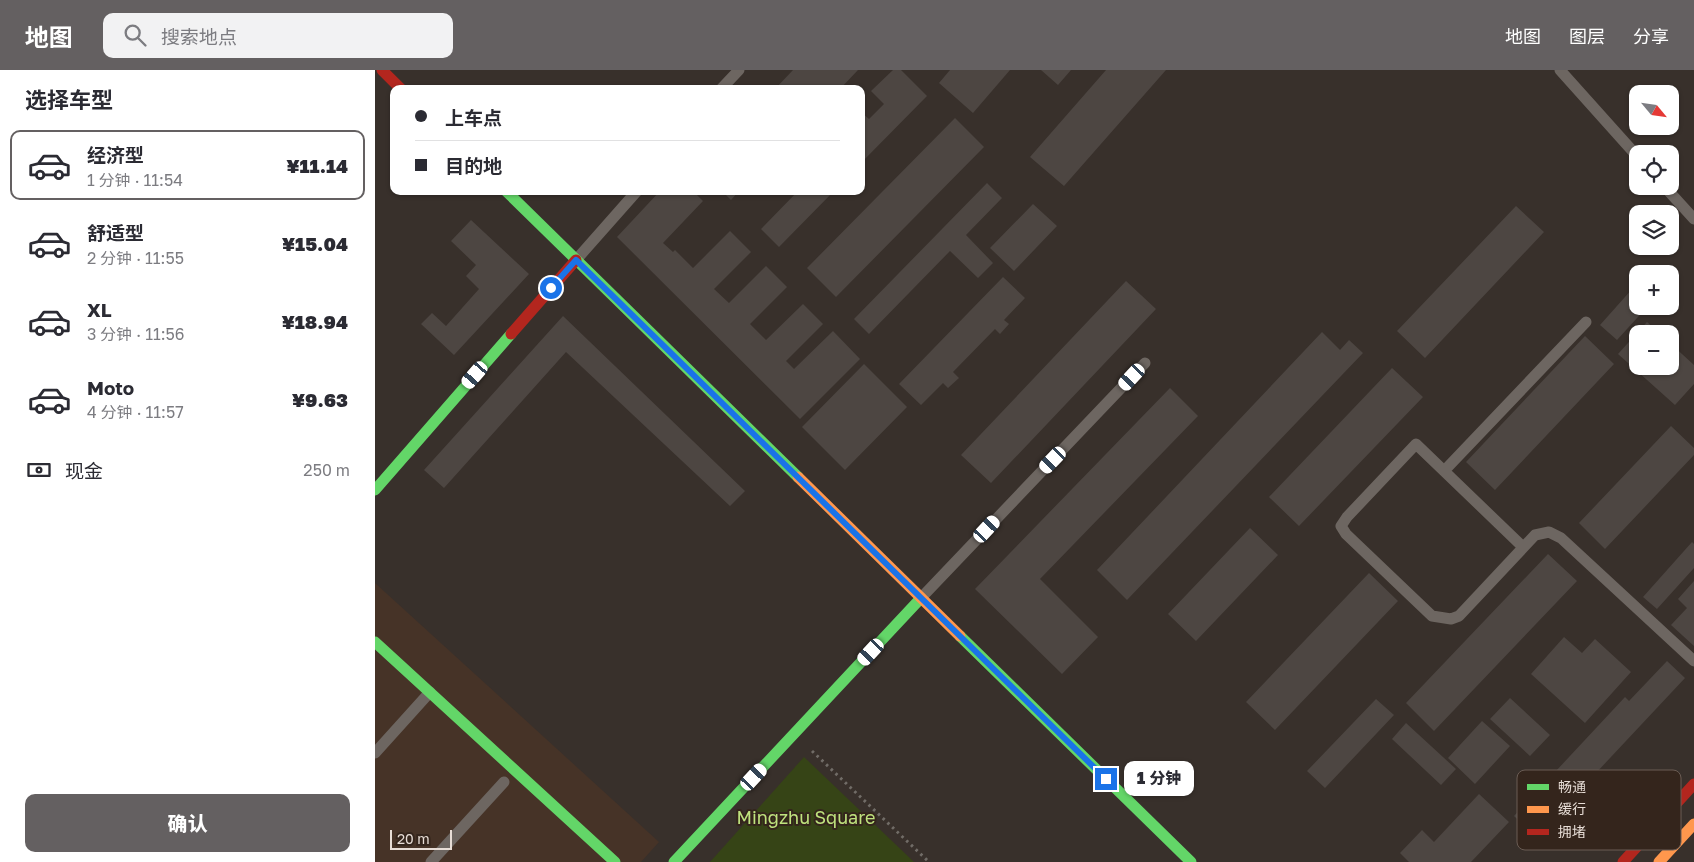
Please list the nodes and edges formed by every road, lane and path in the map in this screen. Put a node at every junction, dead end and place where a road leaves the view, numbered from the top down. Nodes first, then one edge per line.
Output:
1 (382, 70) edge
2 (739, 70) edge
3 (1560, 70) edge
4 (397, 85) edge
5 (725, 85) edge
6 (1629, 147) edge
7 (510, 195) edge
8 (633, 195) edge
9 (1672, 195) edge
10 (1694, 219) edge
11 (576, 260) junction
12 (1586, 322) dead end
13 (1145, 363) dead end
14 (1443, 471) junction
15 (375, 490) edge
16 (1523, 547) junction
17 (921, 598) junction
18 (375, 642) edge
19 (1694, 661) edge
20 (430, 692) junction
21 (794, 734) junction
22 (375, 754) edge
23 (504, 782) dead end
24 (1694, 784) edge
25 (1681, 798) edge
26 (1694, 824) edge
27 (1681, 838) edge
28 (1634, 850) edge
29 (1670, 850) edge
30 (431, 862) edge
31 (615, 862) edge
32 (674, 862) edge
33 (929, 862) edge
34 (1191, 862) edge
35 (1623, 862) edge
36 (1659, 862) edge

1 - 4 street
2 - 5 lane
3 - 6 lane
7 - 11 street
8 - 11 lane
9 - 10 lane
11 - 15 street
11 - 17 street
12 - 14 lane
13 - 17 lane
14 - 16 lane
14 - 16 lane
16 - 19 lane
17 - 21 street
17 - 34 street
18 - 20 street
20 - 22 lane
20 - 31 street
21 - 32 street
21 - 33 path
23 - 30 lane
24 - 25 street
26 - 27 street
28 - 35 street
29 - 36 street

